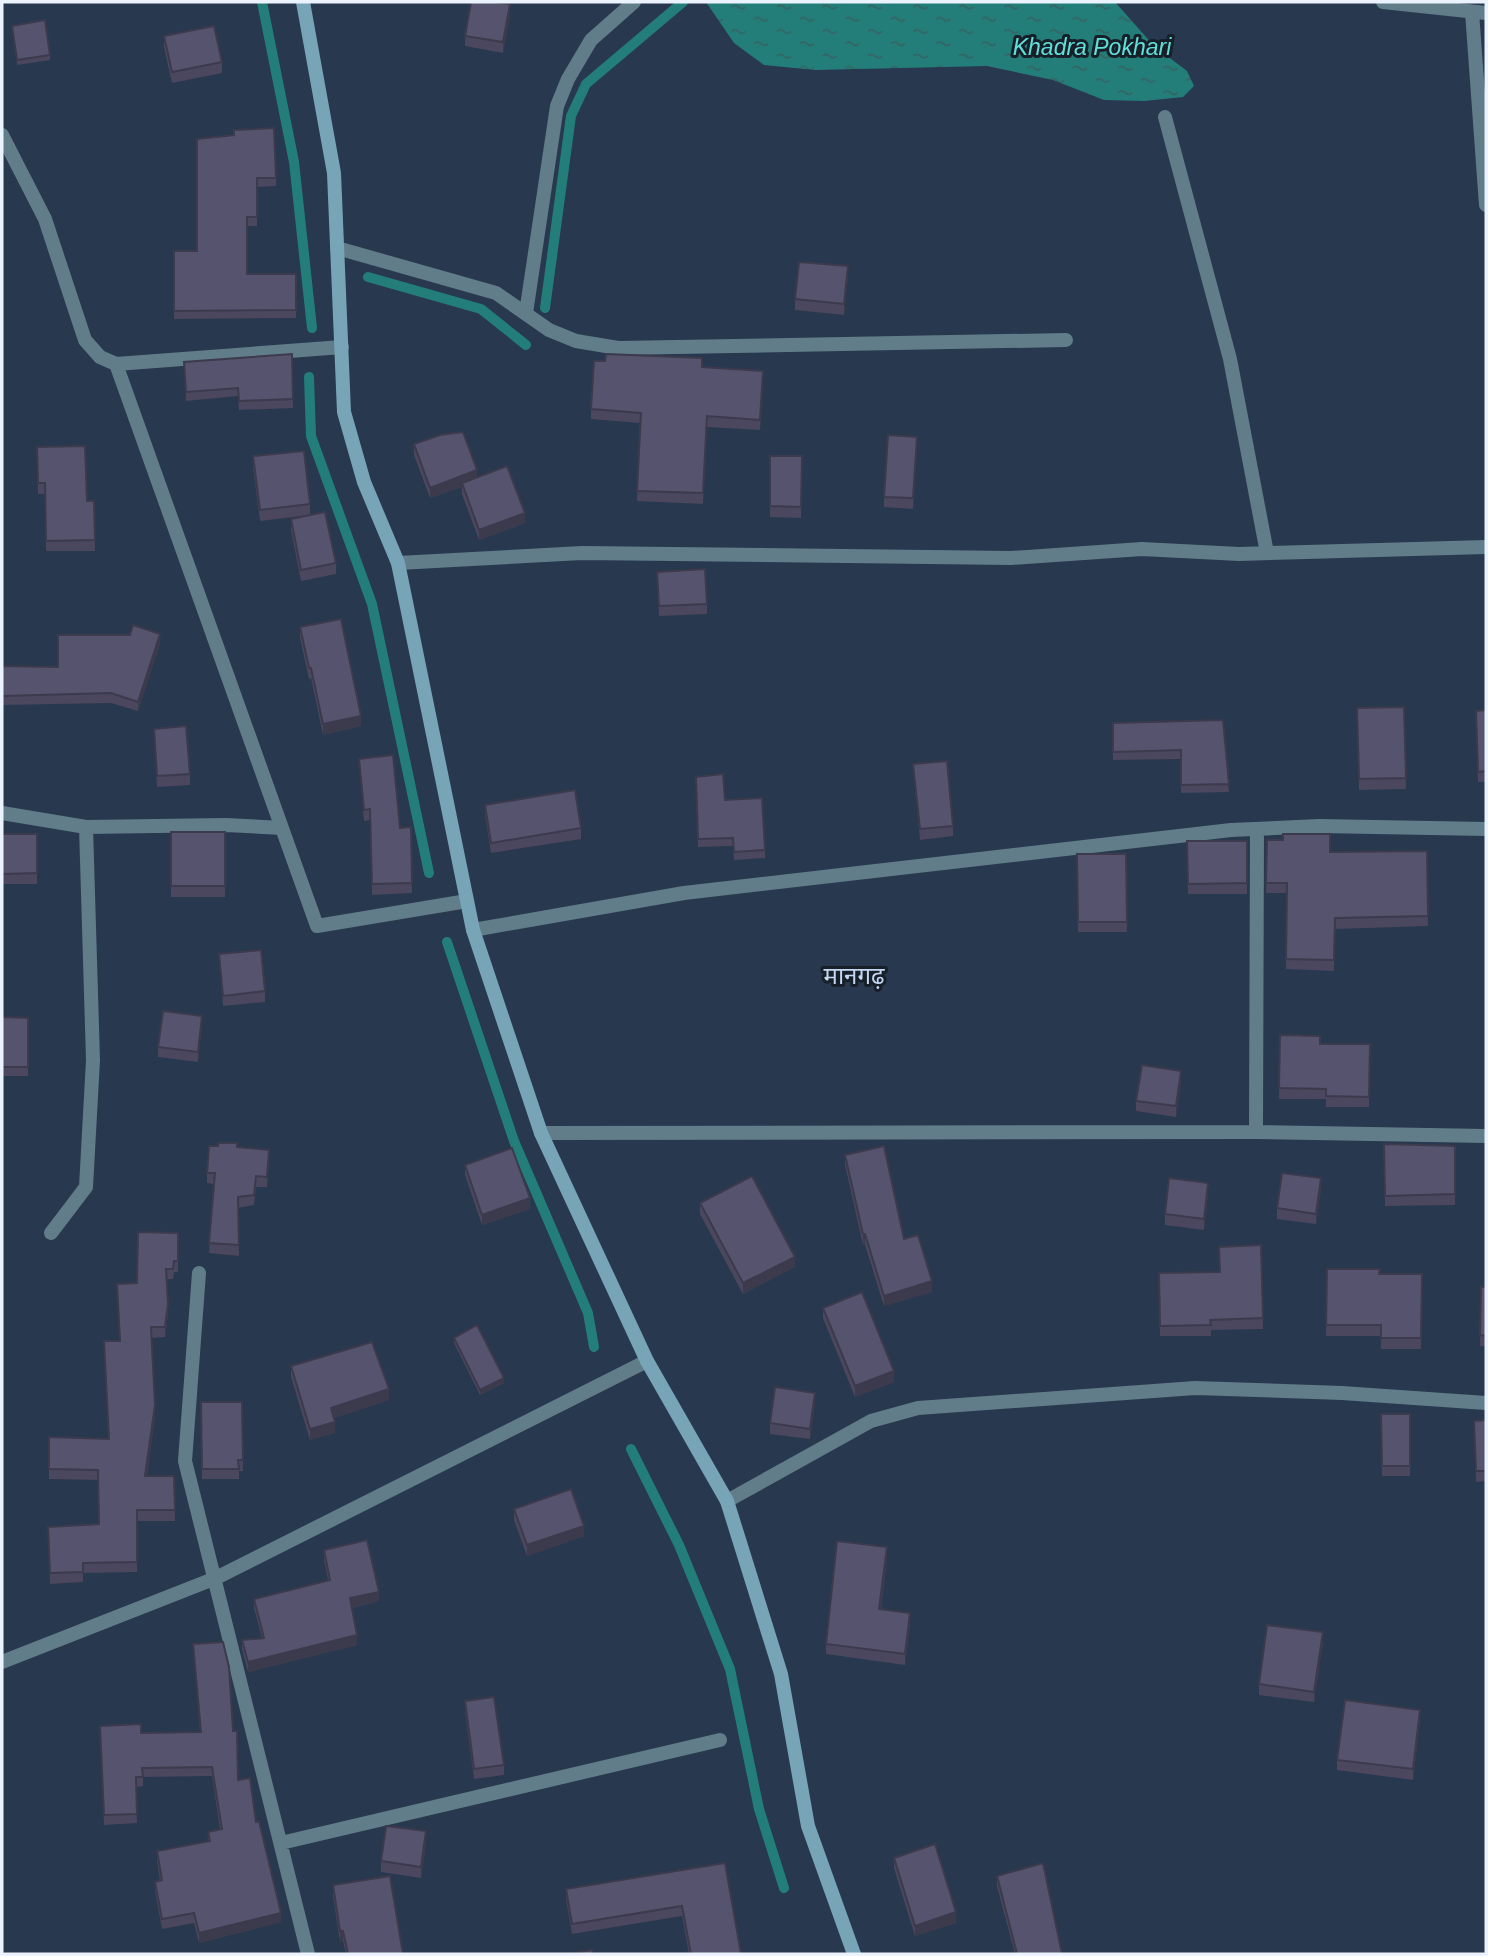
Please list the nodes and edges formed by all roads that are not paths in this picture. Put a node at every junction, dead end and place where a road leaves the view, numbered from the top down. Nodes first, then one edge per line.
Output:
1 (303, 2) edge
2 (634, 2) edge
3 (1383, 2) edge
4 (1479, 13) edge
5 (1165, 117) dead end
6 (2, 135) edge
7 (1486, 205) edge
8 (337, 248) junction
9 (526, 313) junction
10 (1066, 340) dead end
11 (342, 347) junction
12 (116, 363) junction
13 (1486, 547) edge
14 (1266, 553) junction
15 (398, 563) junction
16 (2, 813) edge
17 (86, 827) junction
18 (282, 828) junction
19 (1257, 829) junction
20 (1486, 830) edge
21 (467, 901) junction
22 (473, 930) junction
23 (1256, 1132) junction
24 (541, 1133) junction
25 (1486, 1136) edge
26 (51, 1233) dead end
27 (199, 1273) dead end
28 (647, 1361) junction
29 (1486, 1403) edge
30 (727, 1501) junction
31 (216, 1578) junction
32 (2, 1662) edge
33 (720, 1740) dead end
34 (281, 1843) junction
35 (308, 1954) edge
36 (854, 1954) edge

1 - 8 street
2 - 9 street
3 - 4 street
4 - 7 street
5 - 14 street
6 - 12 street
8 - 9 street
8 - 11 street
9 - 10 street
11 - 12 street
11 - 15 street
12 - 18 street
13 - 14 street
14 - 15 street
15 - 21 street
16 - 17 street
17 - 18 street
17 - 26 street
18 - 21 street
19 - 20 street
19 - 22 street
19 - 23 street
21 - 22 street
22 - 24 street
23 - 24 street
23 - 25 street
24 - 28 street
27 - 31 street
28 - 30 street
28 - 31 street
29 - 30 street
30 - 36 street
31 - 32 street
31 - 34 street
33 - 34 street
34 - 35 street

